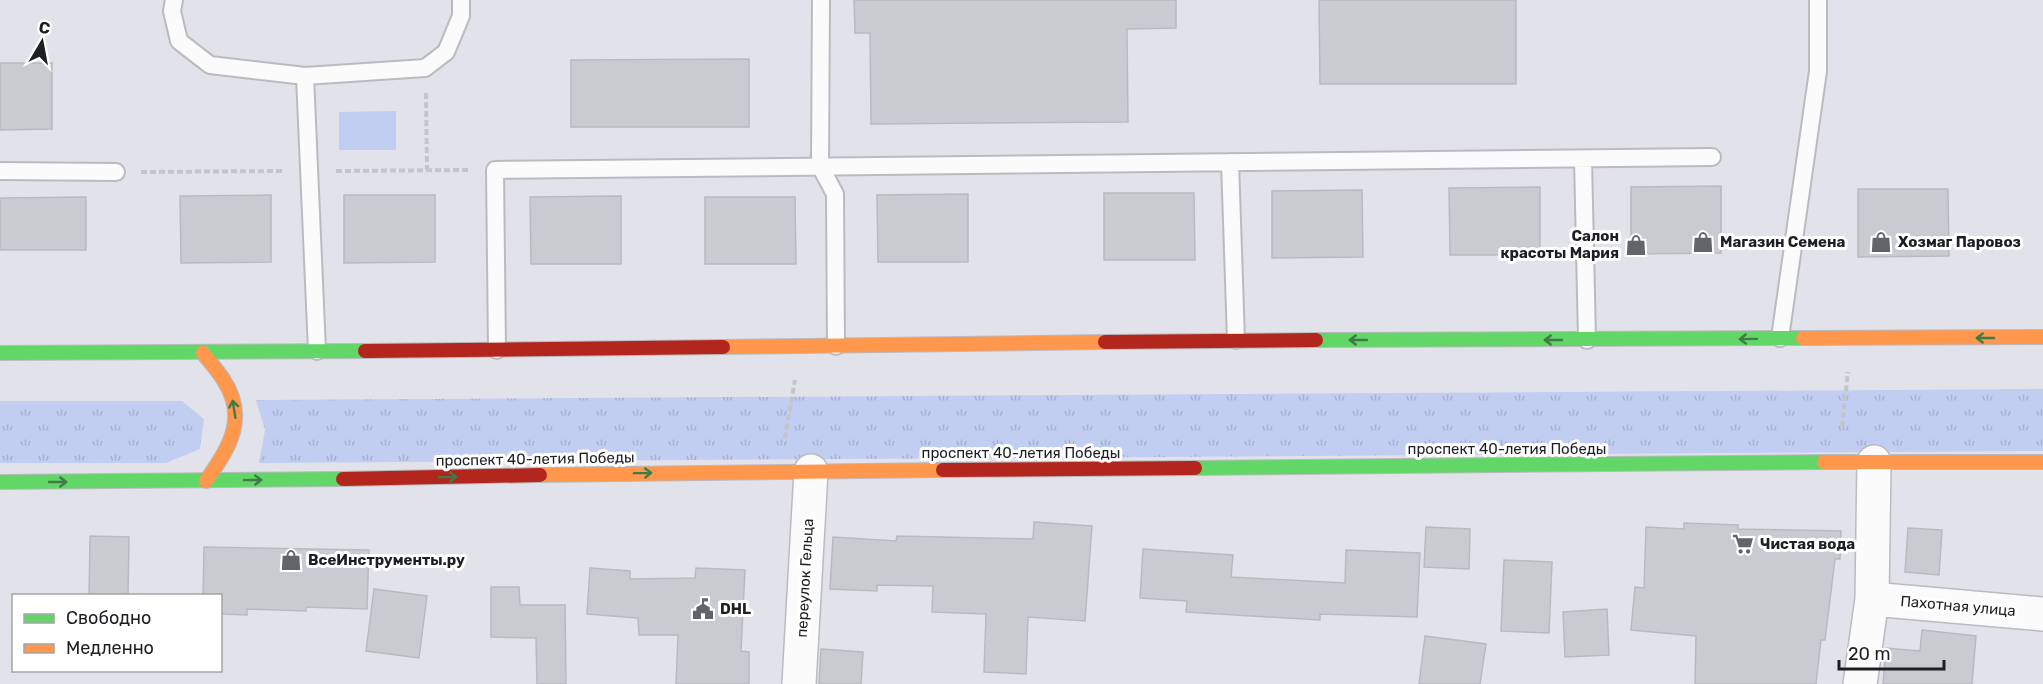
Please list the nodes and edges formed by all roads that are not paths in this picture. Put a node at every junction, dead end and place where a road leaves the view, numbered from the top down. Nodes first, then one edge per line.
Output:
1 (174, 0) edge
2 (460, 0) edge
3 (821, 0) edge
4 (1818, 0) edge
5 (305, 76) junction
6 (1712, 157) dead end
7 (1583, 159) junction
8 (1230, 162) junction
9 (820, 166) junction
10 (0, 171) edge
11 (116, 172) dead end
12 (1780, 338) junction
13 (2043, 338) edge
14 (1236, 340) junction
15 (1587, 340) junction
16 (836, 346) junction
17 (496, 350) junction
18 (317, 351) junction
19 (203, 353) junction
20 (0, 354) edge
21 (1874, 462) junction
22 (2043, 462) edge
23 (795, 471) junction
24 (206, 481) junction
25 (0, 482) edge
26 (1872, 599) junction
27 (2043, 614) edge
28 (799, 684) edge
29 (1860, 684) edge

1 - 5 lane
2 - 5 lane
3 - 9 lane
4 - 12 lane
5 - 18 lane
6 - 7 lane
7 - 8 lane
7 - 15 lane
8 - 9 lane
8 - 14 lane
9 - 16 lane
9 - 17 lane
10 - 11 lane
13 -> 12 main road
12 -> 15 main road
15 -> 14 main road
14 - 16 main road
16 - 17 main road
17 - 18 main road
18 - 19 main road
19 - 20 main road
24 -> 19 main road
21 - 22 main road, проспект 40-летия Победы
21 - 23 main road, проспект 40-летия Победы
21 - 26 street
24 -> 23 main road, проспект 40-летия Победы
23 - 28 street, переулок Гельца
25 -> 24 main road, проспект 40-летия Победы
26 - 27 street, Пахотная улица
26 - 29 street

